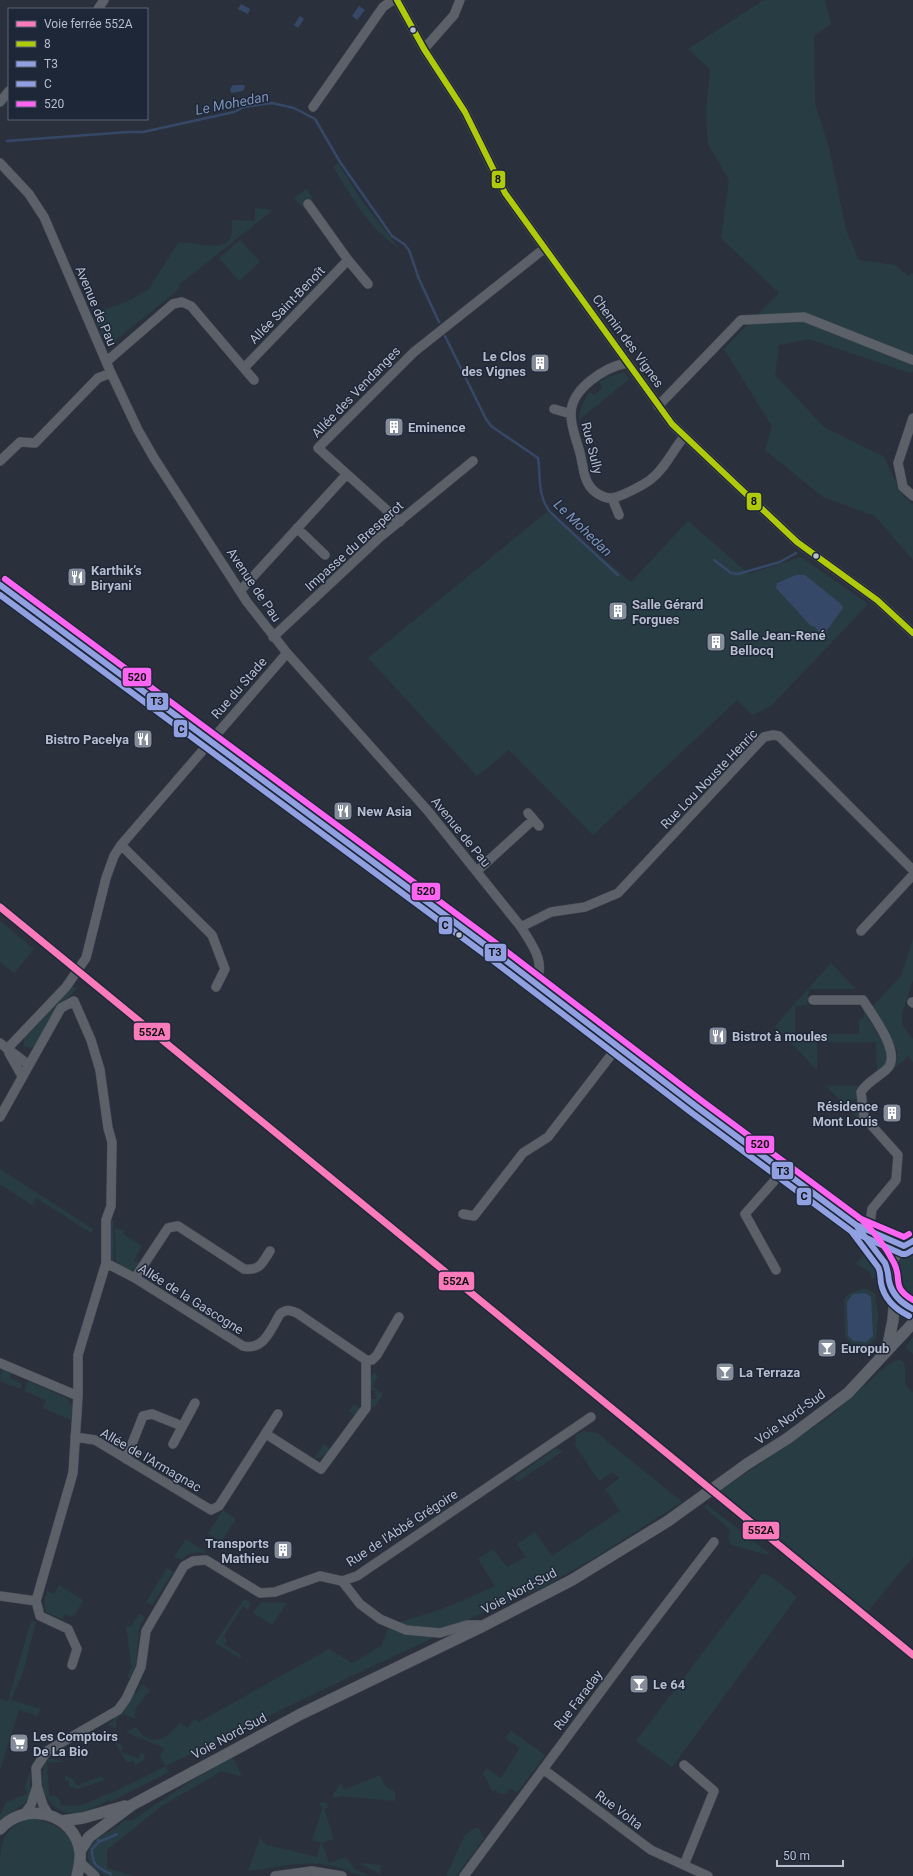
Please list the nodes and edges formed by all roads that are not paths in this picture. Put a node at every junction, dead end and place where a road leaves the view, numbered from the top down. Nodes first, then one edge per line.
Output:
1 (393, 0) edge
2 (398, 0) edge
3 (460, 0) edge
4 (424, 49) junction
5 (8, 92) edge
6 (0, 102) edge
7 (313, 107) dead end
8 (0, 163) edge
9 (308, 204) dead end
10 (545, 248) junction
11 (348, 260) junction
12 (368, 284) dead end
13 (913, 360) edge
14 (106, 362) junction
15 (627, 363) junction
16 (244, 368) junction
17 (111, 373) junction
18 (254, 380) dead end
19 (658, 406) junction
20 (554, 409) dead end
21 (571, 414) junction
22 (913, 418) edge
23 (684, 437) junction
24 (0, 461) edge
25 (473, 461) dead end
26 (346, 474) junction
27 (913, 496) edge
28 (612, 498) junction
29 (619, 515) dead end
30 (400, 522) junction
31 (297, 528) junction
32 (325, 555) dead end
33 (0, 585) edge
34 (240, 591) junction
35 (913, 633) edge
36 (273, 637) junction
37 (287, 653) junction
38 (210, 740) junction
39 (533, 820) dead end
40 (122, 845) junction
41 (913, 870) edge
42 (477, 871) junction
43 (913, 875) edge
44 (521, 927) junction
45 (861, 931) dead end
46 (536, 983) junction
47 (216, 987) dead end
48 (813, 1000) dead end
49 (4, 1046) edge
50 (618, 1046) junction
51 (29, 1065) junction
52 (22, 1076) junction
53 (0, 1117) edge
54 (784, 1170) junction
55 (463, 1214) dead end
56 (856, 1225) junction
57 (869, 1231) junction
58 (908, 1243) edge
59 (270, 1251) dead end
60 (106, 1264) junction
61 (776, 1270) dead end
62 (889, 1271) junction
63 (135, 1278) junction
64 (895, 1296) junction
65 (913, 1308) edge
66 (398, 1317) dead end
67 (913, 1322) edge
68 (887, 1351) junction
69 (366, 1360) junction
70 (0, 1363) edge
71 (78, 1396) junction
72 (195, 1402) dead end
73 (278, 1414) dead end
74 (591, 1417) dead end
75 (182, 1426) junction
76 (266, 1434) junction
77 (75, 1437) junction
78 (173, 1444) dead end
79 (126, 1459) junction
80 (714, 1542) dead end
81 (342, 1581) junction
82 (0, 1596) edge
83 (36, 1601) junction
84 (486, 1625) junction
85 (72, 1665) dead end
86 (684, 1765) dead end
87 (543, 1769) junction
88 (37, 1786) junction
89 (132, 1804) junction
90 (24, 1814) junction
91 (49, 1815) junction
92 (62, 1821) junction
93 (0, 1828) edge
94 (80, 1857) junction
95 (684, 1865) junction
96 (77, 1876) edge
97 (96, 1876) edge
98 (275, 1876) edge
99 (342, 1876) edge
100 (464, 1876) edge
101 (708, 1876) edge

1 - 7 street
2 - 4 street, Chemin des Vignes
3 - 4 street
4 - 10 street, Chemin des Vignes
5 - 6 street
8 - 14 street, Avenue de Pau
9 - 11 street
10 - 15 street, Chemin des Vignes
10 - 26 street, Allée des Vendanges
11 - 12 street
11 - 16 street, Allée Saint-Benoît
13 - 19 street
14 - 16 street
14 - 17 street, Avenue de Pau
15 - 19 street, Chemin des Vignes
15 - 21 street, Rue Sully
16 - 18 street
17 - 24 street
17 - 34 street, Avenue de Pau
19 - 23 street, Chemin des Vignes
20 - 21 street, Rue Sully
21 - 28 street, Rue Sully
22 - 27 street
23 - 28 street
23 - 35 street, Chemin des Vignes
25 - 30 street, Impasse du Bresperot
26 - 30 street
26 - 31 street
28 - 29 street
30 - 36 street, Impasse du Bresperot
31 - 32 street
31 - 34 street
33 - 38 main road
34 - 36 street, Avenue de Pau
36 - 37 street, Avenue de Pau
37 - 38 street, Rue du Stade
37 - 42 street, Avenue de Pau
38 - 40 street, Rue du Stade
38 - 46 main road
39 - 42 street
40 - 47 street
40 - 49 street, Rue du Stade
41 - 44 street, Rue Lou Nouste Henric
42 - 44 street, Avenue de Pau
43 - 45 street
44 - 46 street, Avenue de Pau
46 - 50 main road
48 - 57 street
49 - 51 street
49 - 52 street
50 - 54 main road
50 - 55 street
51 - 52 street
51 - 60 street
52 - 53 street
54 - 56 main road
54 - 61 street
56 - 57 main road
56 - 62 main road
57 - 58 main road
58 - 62 main road
59 - 63 street
60 - 63 street, Allée de la Gascogne
60 - 71 street
62 - 64 main road
63 - 69 street, Allée de la Gascogne
64 - 65 main road
64 - 68 main road
66 - 69 street
67 - 68 main road, Voie Nord-Sud
68 - 84 main road, Voie Nord-Sud
69 - 76 street
70 - 71 street
71 - 77 street
72 - 75 street
73 - 76 street
74 - 81 street, Rue de l'Abbé Grégoire
75 - 78 street
75 - 79 street
76 - 79 street, Allée de l'Armagnac
77 - 79 street, Allée de l'Armagnac
77 - 83 street
80 - 87 street, Rue Faraday
81 - 84 street, Rue de l'Abbé Grégoire
81 - 88 street
82 - 83 street
83 - 85 street
84 - 89 main road, Voie Nord-Sud
86 - 95 street
87 - 95 street, Rue Volta
87 - 100 street, Rue Faraday
88 - 90 street
88 - 91 street
89 - 92 main road, Voie Nord-Sud
89 - 94 main road, Voie Nord-Sud
90 - 91 main road
90 - 93 main road
91 - 92 main road
92 - 94 main road
94 - 96 main road
94 - 97 street
95 - 101 street, Rue Volta
98 - 99 street

